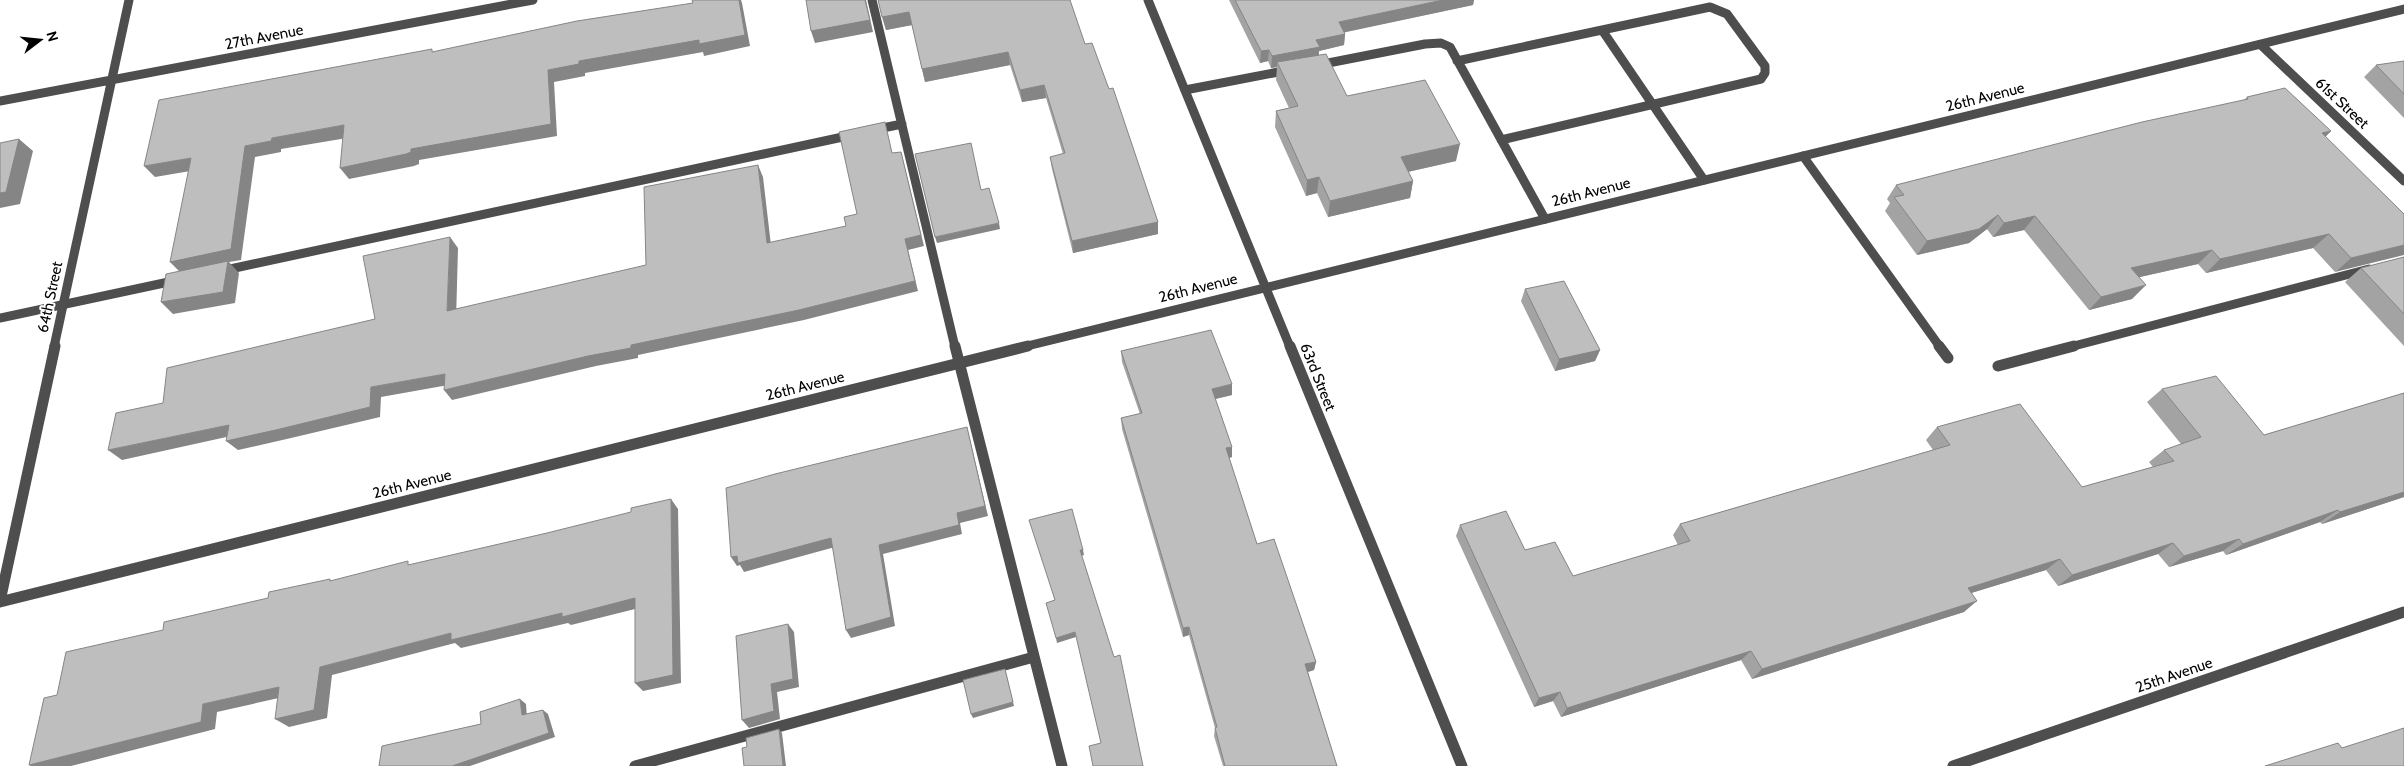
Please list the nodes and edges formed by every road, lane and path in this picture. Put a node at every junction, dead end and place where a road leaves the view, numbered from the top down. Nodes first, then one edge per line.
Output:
1 (129, 0) edge
2 (533, 0) edge
3 (872, 0) edge
4 (1148, 0) edge
5 (2404, 9) edge
6 (1602, 30) junction
7 (2261, 45) junction
8 (1458, 61) junction
9 (1310, 66) edge
10 (1300, 68) edge
11 (112, 79) junction
12 (1185, 90) junction
13 (0, 101) edge
14 (1652, 105) junction
15 (902, 124) junction
16 (1501, 140) junction
17 (1803, 156) junction
18 (1704, 180) junction
19 (2404, 180) edge
20 (1545, 219) junction
21 (2375, 268) edge
22 (210, 274) edge
23 (190, 278) edge
24 (1265, 287) junction
25 (64, 305) junction
26 (0, 318) edge
27 (1948, 358) dead end
28 (959, 363) junction
29 (1998, 366) dead end
30 (0, 601) edge
31 (2404, 612) edge
32 (1034, 657) junction
33 (635, 766) edge
34 (1062, 766) edge
35 (1462, 766) edge
36 (1953, 766) edge

1 - 11 street, 64th Street
2 - 11 street, 27th Avenue
3 - 15 street
4 - 12 street, 63rd Street
5 - 7 street, 26th Avenue
6 - 8 street
6 - 14 street
6 - 14 street
7 - 17 street, 26th Avenue
7 - 19 street, 61st Street
8 - 9 street
8 - 16 street
10 - 12 street
11 - 13 street, 27th Avenue
11 - 25 street, 64th Street
12 - 24 street, 63rd Street
14 - 16 street
14 - 18 street
15 - 22 street
15 - 28 street
16 - 20 street
17 - 18 street, 26th Avenue
17 - 27 street
18 - 20 street, 26th Avenue
20 - 24 street, 26th Avenue
21 - 29 street
23 - 25 street
24 - 28 street, 26th Avenue
24 - 35 street, 63rd Street
25 - 26 street
25 - 30 street, 64th Street
28 - 30 street, 26th Avenue
28 - 32 street
31 - 36 street, 25th Avenue
32 - 33 street
32 - 34 street

